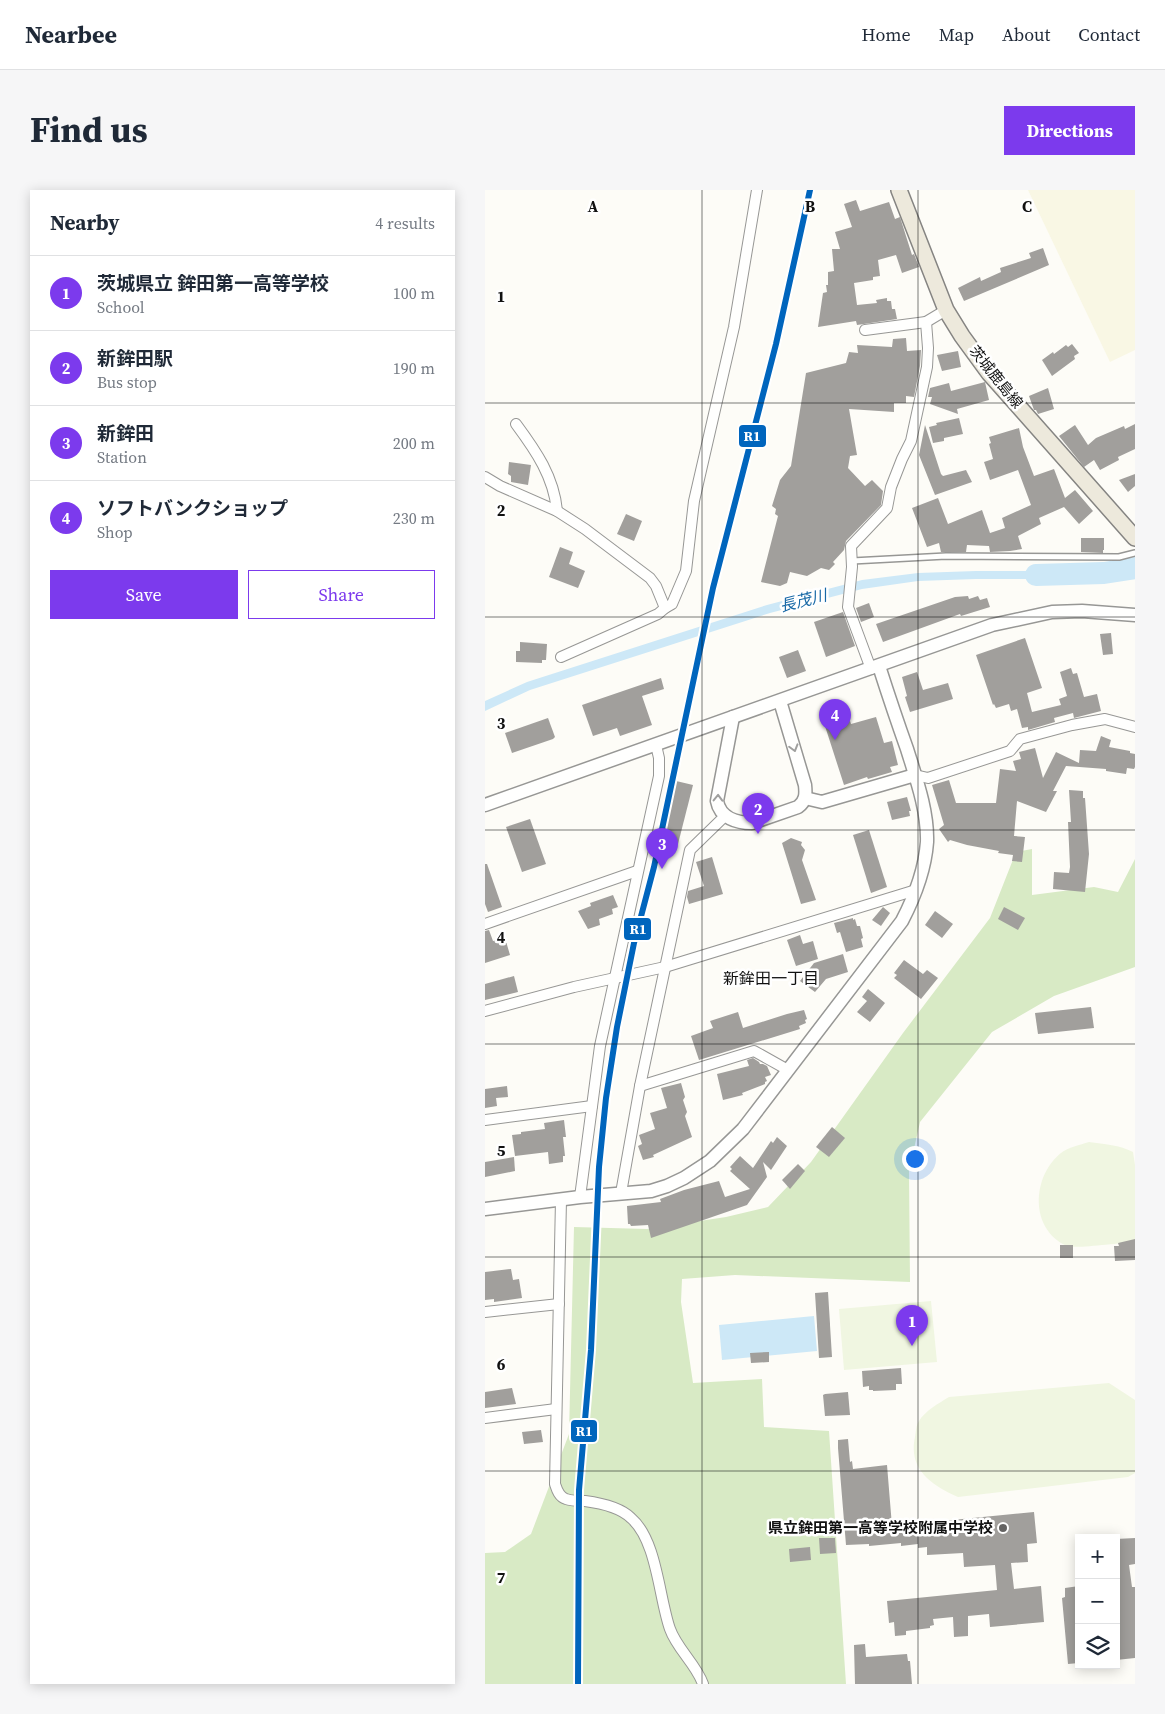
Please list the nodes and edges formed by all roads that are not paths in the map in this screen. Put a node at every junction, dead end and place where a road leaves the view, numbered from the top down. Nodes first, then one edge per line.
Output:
1 (757, 190) edge
2 (899, 190) edge
3 (946, 310) junction
4 (926, 322) junction
5 (865, 330) dead end
6 (516, 424) dead end
7 (485, 477) edge
8 (557, 511) junction
9 (1135, 538) edge
10 (1135, 553) edge
11 (852, 564) junction
12 (665, 608) junction
13 (1135, 616) edge
14 (561, 657) dead end
15 (875, 667) junction
16 (780, 701) junction
17 (733, 717) junction
18 (1135, 728) edge
19 (656, 745) junction
20 (915, 775) junction
21 (805, 798) junction
22 (485, 805) edge
23 (725, 815) junction
24 (637, 871) junction
25 (916, 890) junction
26 (485, 924) edge
27 (665, 967) junction
28 (615, 977) junction
29 (485, 1011) edge
30 (788, 1070) junction
31 (640, 1086) junction
32 (592, 1106) junction
33 (485, 1120) edge
34 (621, 1193) junction
35 (581, 1197) junction
36 (561, 1200) junction
37 (485, 1209) edge
38 (559, 1304) junction
39 (485, 1312) edge
40 (556, 1409) junction
41 (485, 1418) edge
42 (703, 1684) edge

1 - 12 street
2 - 3 main road, 茨城鹿島線
3 - 4 street
3 - 9 main road, 茨城鹿島線
4 - 5 street
4 - 11 street
6 - 8 street
7 - 8 street
8 - 12 street
10 - 11 lane
11 - 15 street
12 - 14 street
13 - 15 street
15 - 16 street
15 - 20 street
16 - 17 street
16 -> 21 street
17 - 19 street
23 -> 17 street
18 - 20 street
19 - 22 street
19 - 24 street
20 - 21 street
20 - 25 street
21 - 23 street
23 - 27 street
24 - 26 street
24 - 28 street
25 - 27 street
25 - 30 street
27 - 28 street
27 - 31 street
28 - 29 street
28 - 32 street
30 - 31 street
30 - 34 street
31 - 34 street
32 - 33 street
32 - 35 street
34 - 35 street
35 - 36 street
36 - 37 street
36 - 38 street
38 - 39 street
38 - 40 street
40 - 41 street
40 - 42 street

